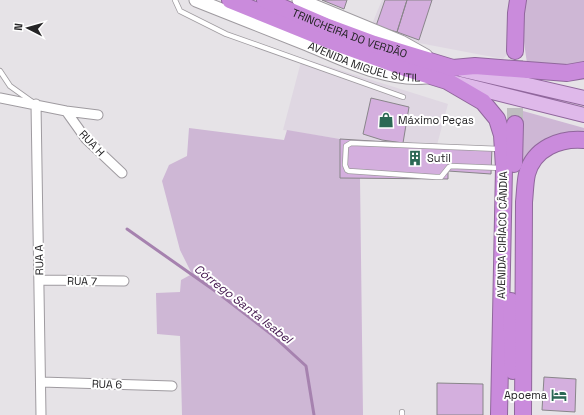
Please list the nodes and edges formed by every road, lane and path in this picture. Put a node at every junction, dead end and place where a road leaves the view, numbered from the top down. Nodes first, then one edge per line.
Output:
1 (175, 0) edge
2 (196, 0) edge
3 (230, 0) edge
4 (265, 0) edge
5 (299, 0) edge
6 (518, 0) edge
7 (515, 51) tunnel mouth
8 (584, 70) edge
9 (0, 71) edge
10 (442, 72) junction
11 (403, 97) dead end
12 (0, 98) edge
13 (584, 98) edge
14 (36, 104) junction
15 (66, 111) junction
16 (98, 115) dead end
17 (584, 115) edge
18 (515, 124) tunnel mouth
19 (584, 140) edge
20 (504, 149) junction
21 (504, 168) junction
22 (122, 173) dead end
23 (39, 280) junction
24 (124, 281) dead end
25 (42, 382) junction
26 (172, 386) dead end
27 (41, 415) edge
28 (499, 415) edge
29 (515, 415) edge
30 (523, 415) edge

1 - 11 lane
2 - 10 street, AVENIDA MIGUEL SUTIL
3 - 10 highway, TRINCHEIRA DO VERDÃO
4 - 10 highway, TRINCHEIRA DO VERDÃO
5 - 10 street, AVENIDA MIGUEL SUTIL
6 - 7 highway
8 - 10 highway
9 - 14 lane
10 - 13 main road, AVENIDA MIGUEL SUTIL
10 - 17 main road, AVENIDA MIGUEL SUTIL
10 - 20 highway, AVENIDA CIRÍACO CÂNDIA
12 - 14 street, RUA H
14 - 15 street, RUA H
14 - 23 street, RUA A
15 - 16 street, RUA H
15 - 22 street, RUA H
18 - 29 highway
19 - 30 highway
20 - 21 highway, AVENIDA CIRÍACO CÂNDIA
20 - 21 lane
21 - 28 highway, AVENIDA CIRÍACO CÂNDIA
23 - 24 street, RUA 7
23 - 25 street, RUA A
25 - 26 street, RUA 6
25 - 27 street, RUA A

